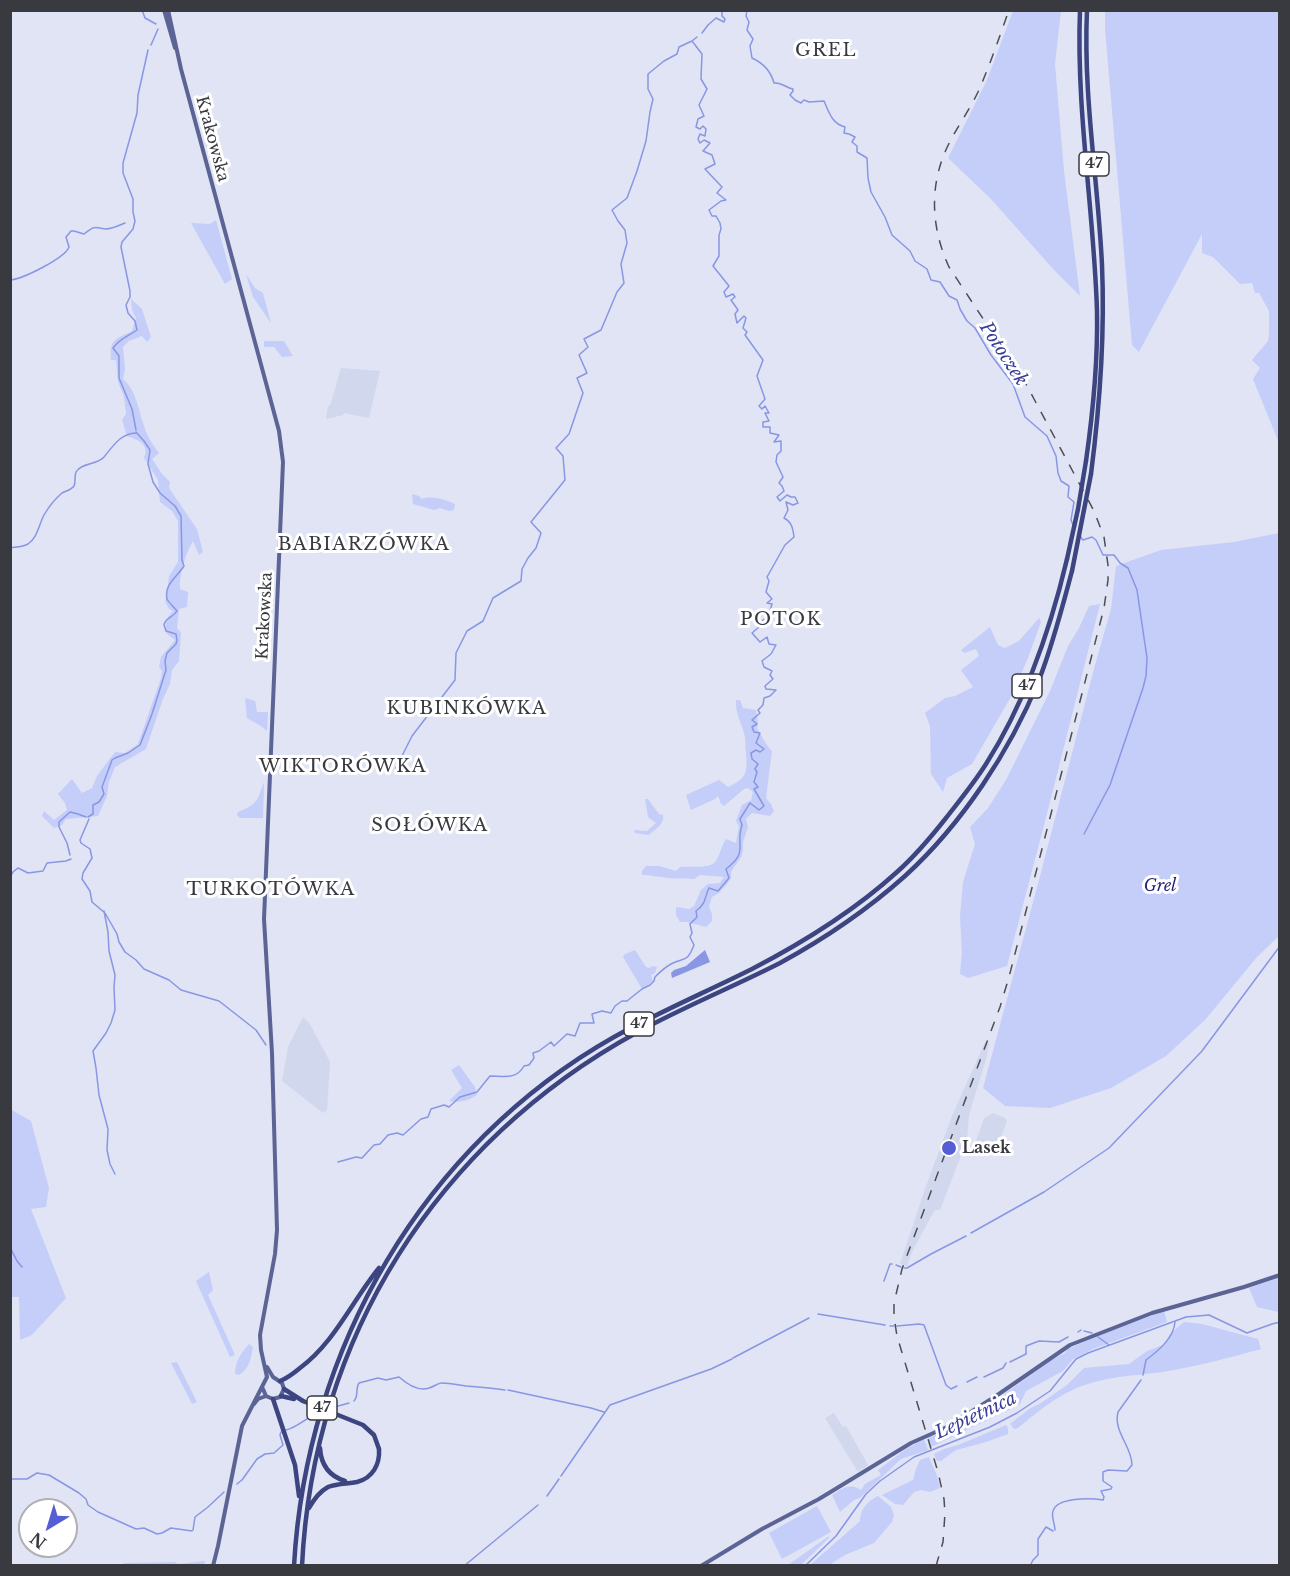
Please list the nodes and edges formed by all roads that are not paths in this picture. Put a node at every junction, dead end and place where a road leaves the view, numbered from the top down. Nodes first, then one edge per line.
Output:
1 (166, 10) edge
2 (1080, 10) edge
3 (1087, 10) edge
4 (388, 1256) junction
5 (1280, 1275) edge
6 (265, 1364) junction
7 (274, 1378) junction
8 (267, 1381) junction
9 (280, 1381) junction
10 (263, 1388) junction
11 (284, 1389) junction
12 (281, 1395) junction
13 (266, 1396) junction
14 (294, 1397) junction
15 (273, 1399) junction
16 (251, 1407) junction
17 (320, 1442) junction
18 (351, 1482) junction
19 (298, 1514) junction
20 (306, 1515) junction
21 (213, 1566) edge
22 (294, 1566) edge
23 (302, 1566) edge
24 (701, 1566) edge

1 - 6 main road, Krakowska
2 - 4 main road, 47, bridge
3 - 17 main road, 47, bridge
4 - 9 main road
4 - 19 main road, 47
5 - 24 main road
6 - 7 main road
6 - 8 main road, Krakowska
7 - 8 main road
7 - 9 main road
8 - 10 main road
9 - 11 main road
10 - 13 main road
10 - 16 main road
11 - 12 main road
11 - 14 main road
12 - 14 main road
12 - 15 main road
13 - 15 main road
13 - 16 main road
14 - 18 main road, bridge
15 - 19 main road
16 - 21 main road
17 - 18 main road
17 - 20 main road, 47
18 - 20 main road
19 - 22 main road, 47
20 - 23 main road, 47

